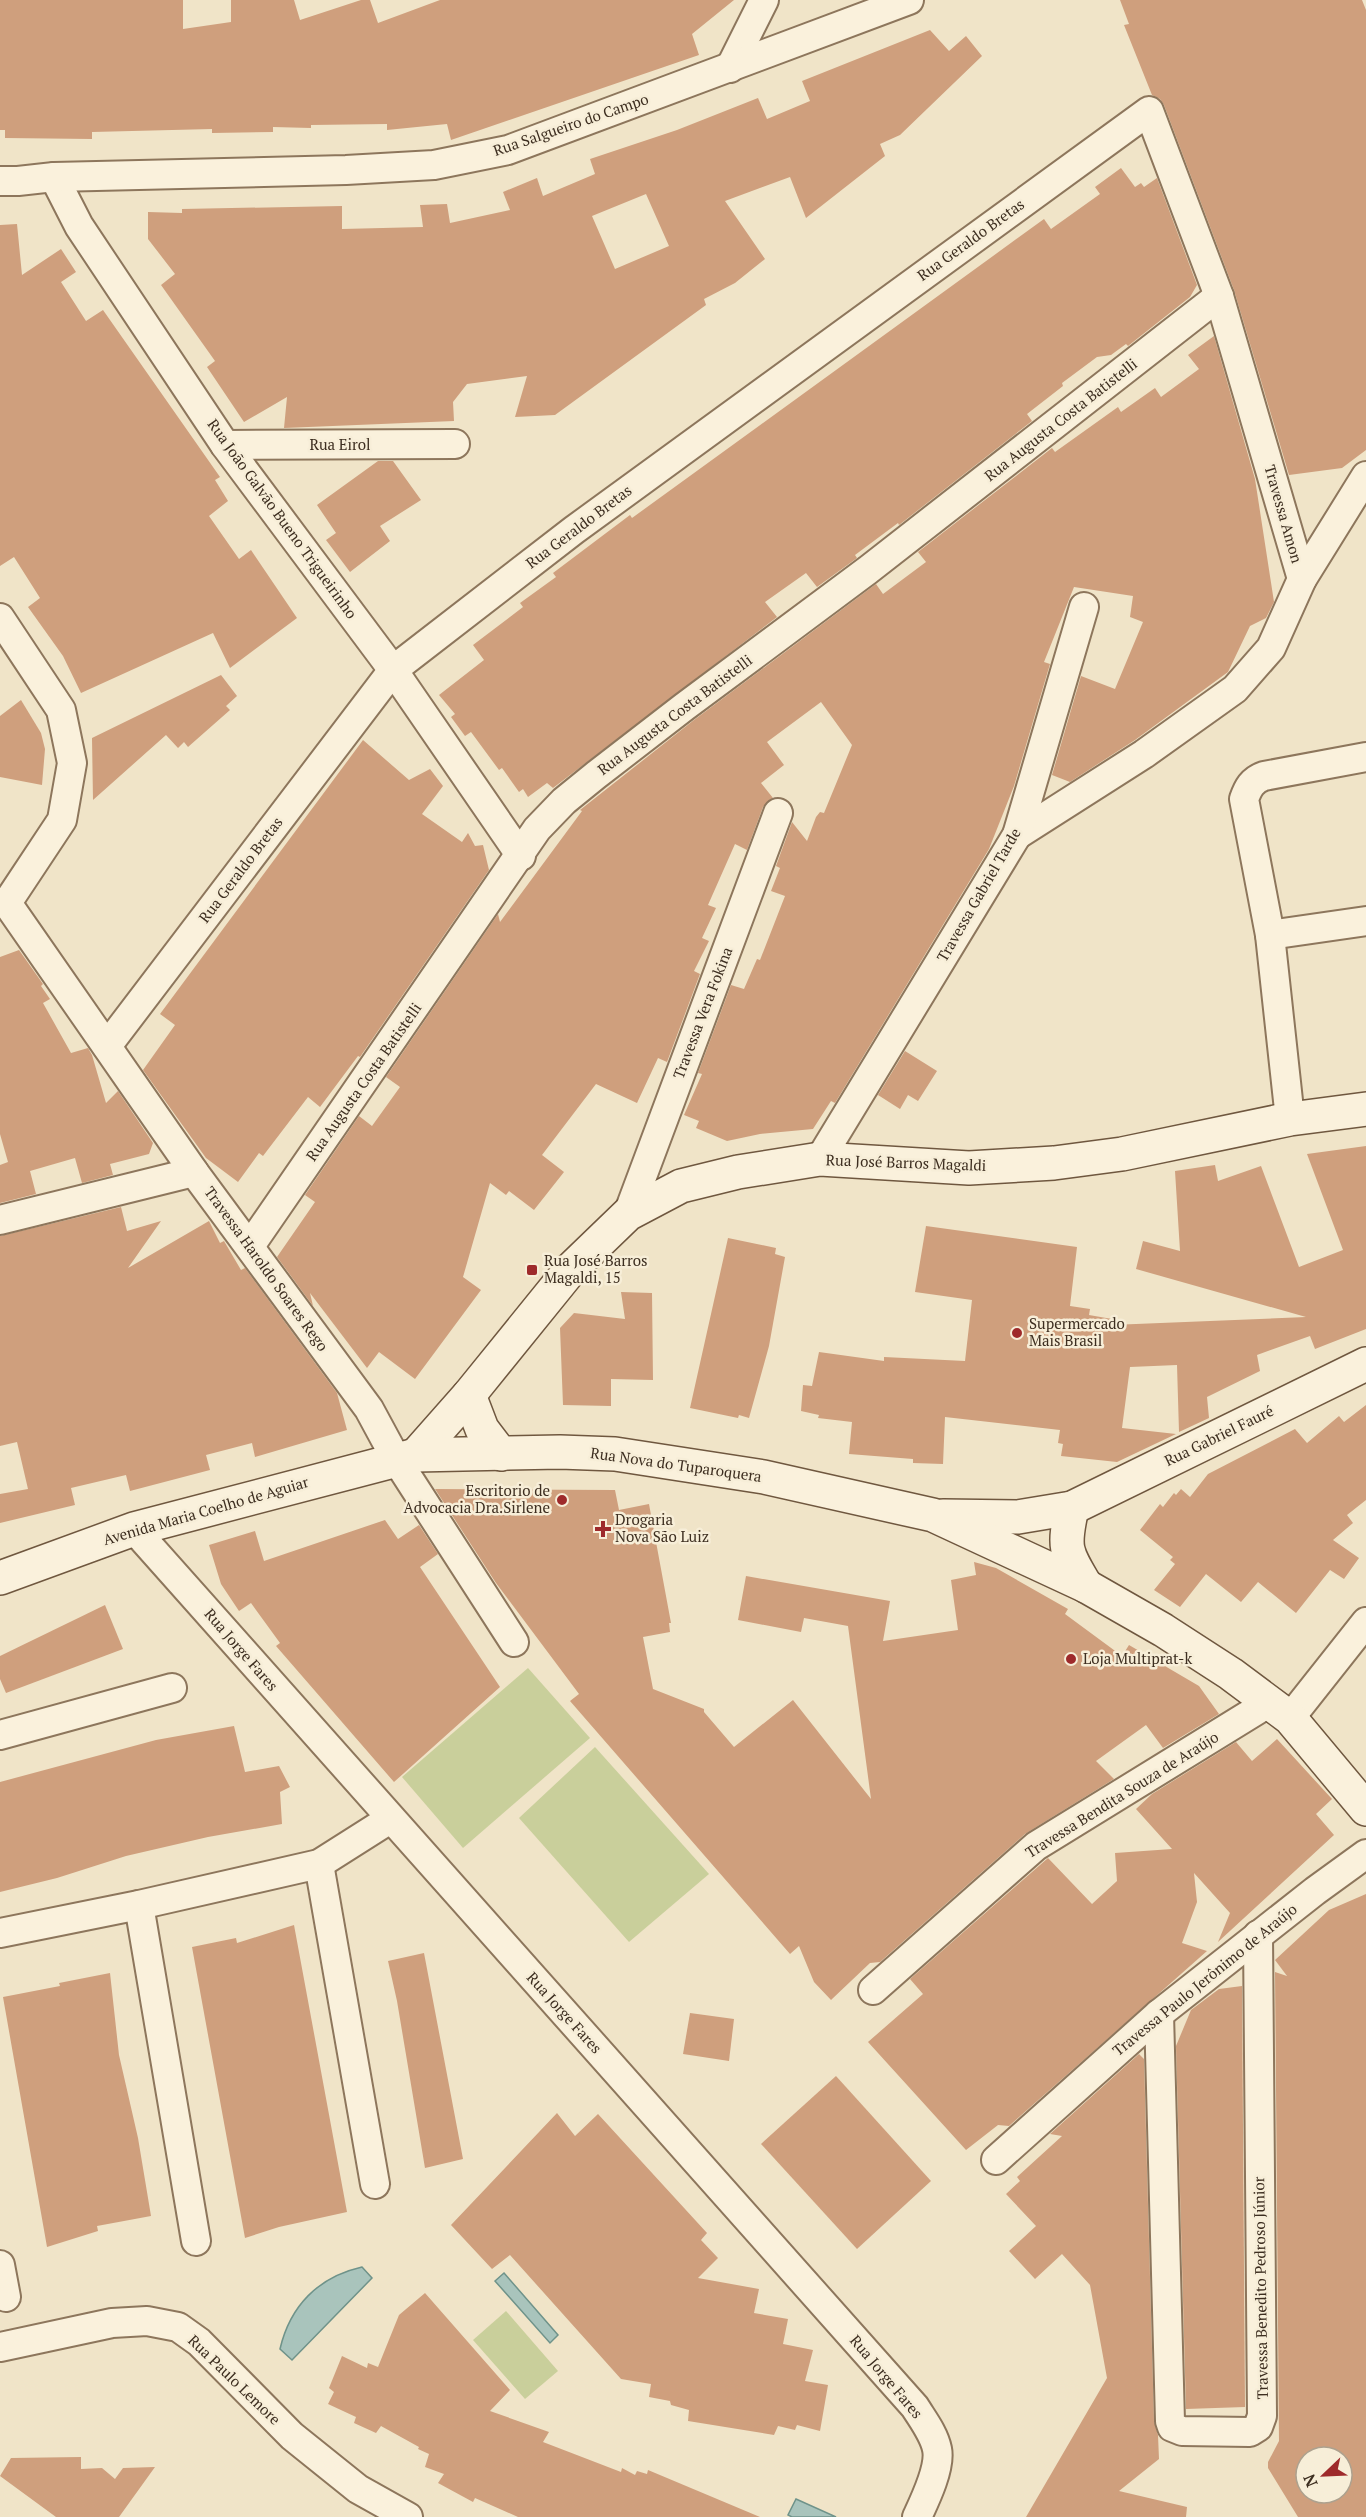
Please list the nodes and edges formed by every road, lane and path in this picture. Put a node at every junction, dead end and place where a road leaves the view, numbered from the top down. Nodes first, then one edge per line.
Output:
1 (764, 0) edge
2 (909, 0) edge
3 (730, 68) junction
4 (1149, 111) joint
5 (54, 177) junction
6 (0, 181) edge
7 (1219, 296) junction
8 (455, 444) dead end
9 (225, 445) junction
10 (1366, 476) edge
11 (1302, 579) junction
12 (1084, 607) dead end
13 (0, 618) edge
14 (393, 670) junction
15 (1366, 757) edge
16 (778, 813) dead end
17 (1017, 835) junction
18 (521, 856) junction
19 (3, 904) edge
20 (1366, 921) edge
21 (1270, 935) junction
22 (107, 1046) junction
23 (1366, 1109) edge
24 (1290, 1119) junction
25 (820, 1160) junction
26 (194, 1172) junction
27 (628, 1214) junction
28 (0, 1220) edge
29 (250, 1246) junction
30 (1366, 1364) edge
31 (469, 1395) junction
32 (501, 1454) junction
33 (406, 1457) junction
34 (1072, 1508) junction
35 (933, 1515) junction
36 (134, 1529) junction
37 (2, 1576) edge
38 (1086, 1586) junction
39 (1366, 1622) edge
40 (514, 1642) dead end
41 (172, 1688) dead end
42 (1280, 1710) junction
43 (0, 1735) edge
44 (1366, 1809) edge
45 (390, 1819) junction
46 (1366, 1854) edge
47 (319, 1864) junction
48 (139, 1905) junction
49 (0, 1933) edge
50 (1258, 1935) junction
51 (873, 1990) dead end
52 (1159, 2014) junction
53 (996, 2160) dead end
54 (375, 2184) dead end
55 (196, 2241) dead end
56 (0, 2265) edge
57 (6, 2297) dead end
58 (0, 2347) edge
59 (408, 2517) edge
60 (917, 2517) edge

1 - 3 street
2 - 3 street, Rua Salgueiro do Campo
3 - 5 street, Rua Salgueiro do Campo
4 - 7 street, Travessa Amon
4 - 14 street, Rua Geraldo Bretas
5 - 6 street, Rua Salgueiro do Campo
5 - 9 street, Rua João Galvão Bueno Trigueirinho
7 - 11 street, Travessa Amon
7 - 18 street, Rua Augusta Costa Batistelli
8 - 9 street, Rua Eirol
9 - 14 street, Rua João Galvão Bueno Trigueirinho
10 - 11 street
11 - 17 street, Travessa Amon
12 - 17 street, Travessa Gabriel Tarde
13 - 19 street
14 - 18 street, Rua João Galvão Bueno Trigueirinho
14 - 22 street, Rua Geraldo Bretas
15 - 21 street
16 - 27 street, Travessa Vera Fokina
17 - 25 street, Travessa Gabriel Tarde
18 - 29 street, Rua Augusta Costa Batistelli
19 - 22 street, Travessa Haroldo Soares Rego
20 - 21 street
21 - 24 street
22 - 26 street, Travessa Haroldo Soares Rego
23 - 24 main road, Rua José Barros Magaldi
24 - 25 main road, Rua José Barros Magaldi
25 - 27 main road, Rua José Barros Magaldi
26 - 28 street
26 - 29 street, Travessa Haroldo Soares Rego
27 - 31 main road, Rua José Barros Magaldi
29 - 33 street, Travessa Haroldo Soares Rego
30 - 34 main road, Rua Gabriel Fauré
31 - 32 main road
31 - 33 main road, Rua José Barros Magaldi
32 - 33 main road, Rua Nova do Tuparoquera
32 - 35 main road, Rua Nova do Tuparoquera
33 - 36 main road, Avenida Maria Coelho de Aguiar
33 - 40 street, Travessa Haroldo Soares Rego
34 - 35 main road, Rua Nova do Tuparoquera
34 - 38 main road
35 - 38 main road, Rua Nova do Tuparoquera
36 - 37 main road, Avenida Maria Coelho de Aguiar
36 - 45 street, Rua Jorge Fares
38 - 42 main road, Rua Nova do Tuparoquera
39 - 42 street
41 - 43 street
42 - 44 main road, Rua Nova do Tuparoquera
42 - 51 street, Travessa Bendita Souza de Araújo
45 - 47 street
45 - 60 street, Rua Jorge Fares
46 - 50 street, Travessa Paulo Jerônimo de Araújo
47 - 48 street
47 - 54 street
48 - 49 street
48 - 55 street
50 - 52 street, Travessa Paulo Jerônimo de Araújo
50 - 52 street, Travessa Benedito Pedroso Júnior
52 - 53 street, Travessa Paulo Jerônimo de Araújo
56 - 57 street
58 - 59 street, Rua Paulo Lemore

